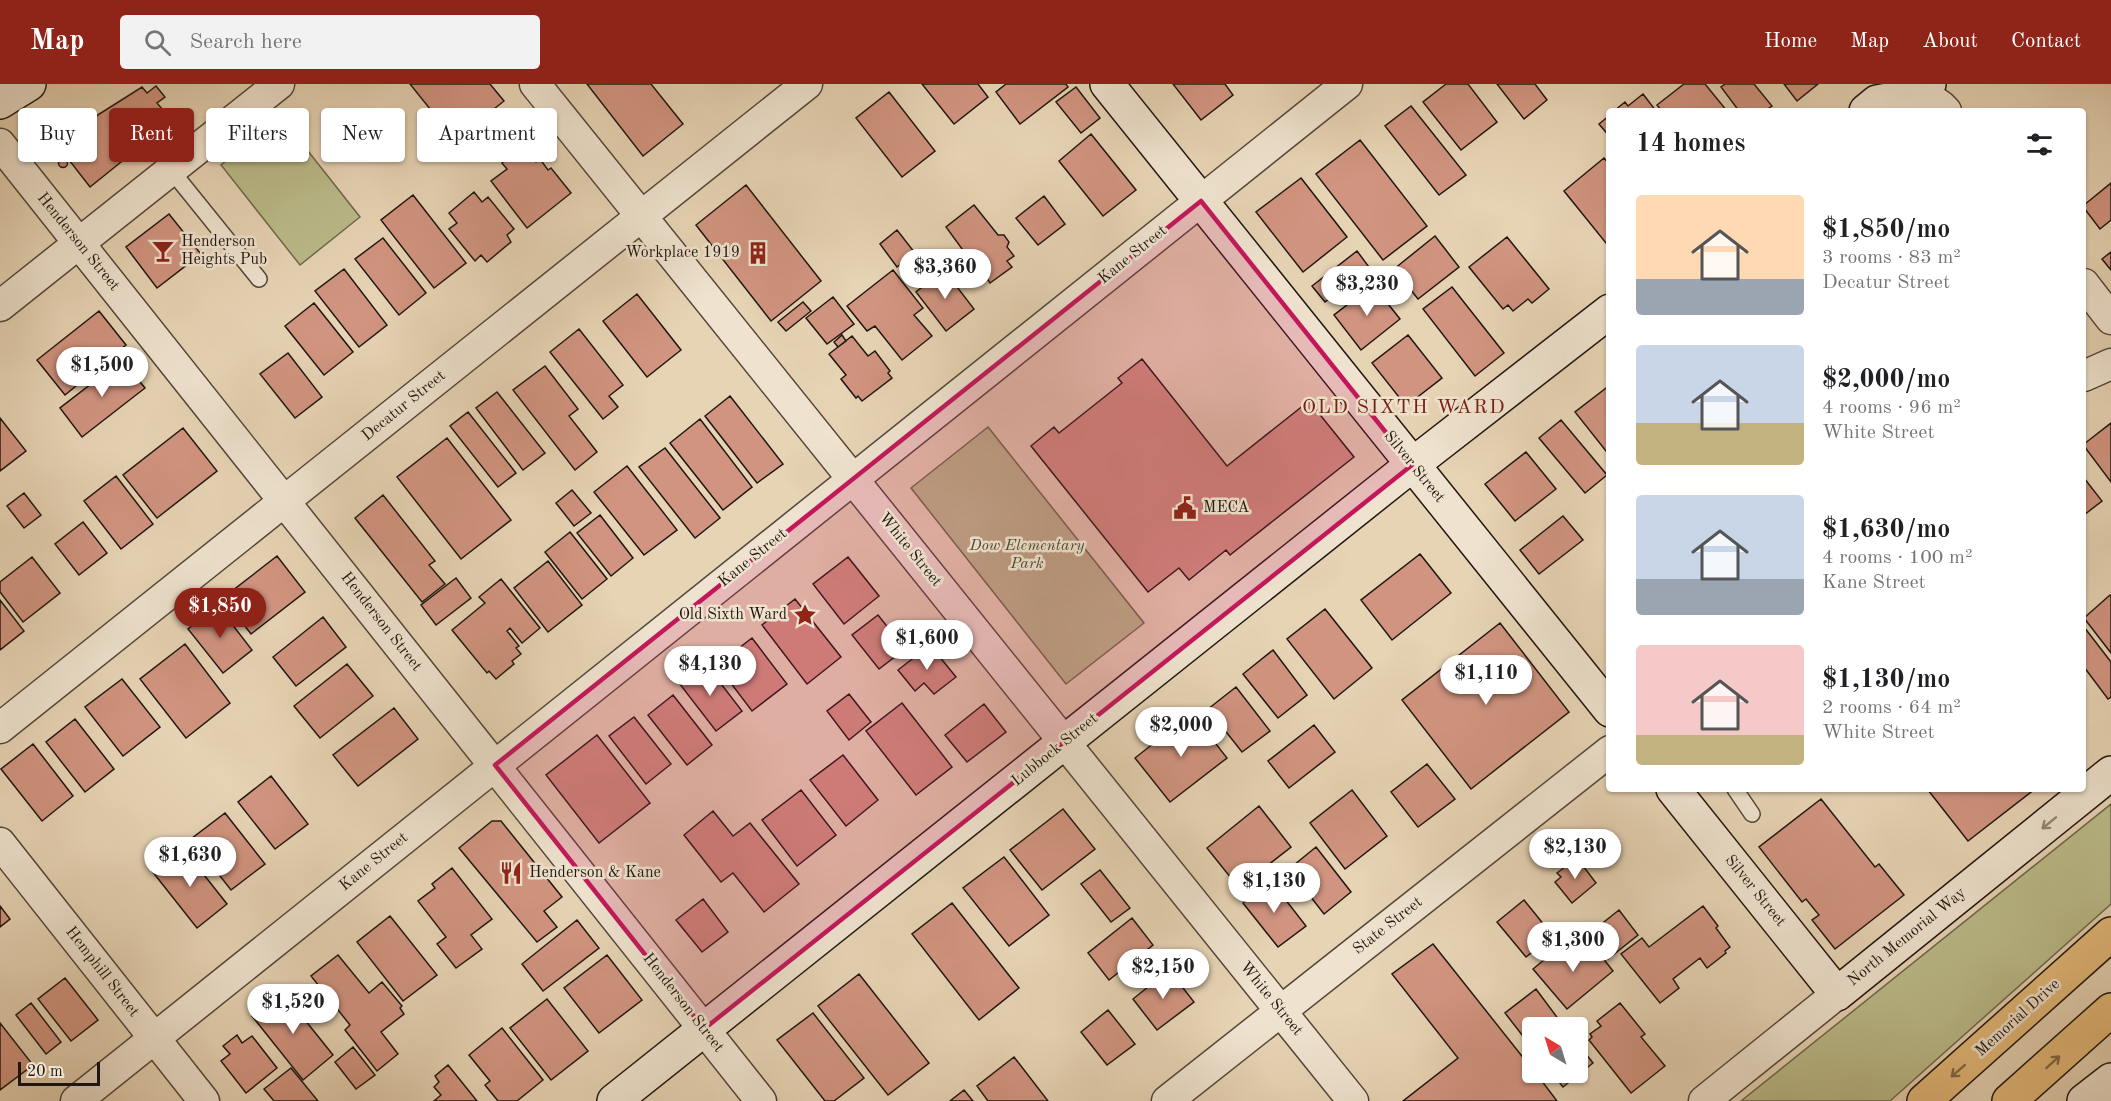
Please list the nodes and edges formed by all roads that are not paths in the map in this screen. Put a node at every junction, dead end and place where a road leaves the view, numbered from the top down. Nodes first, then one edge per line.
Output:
1 (29, 84) edge
2 (279, 84) edge
3 (535, 84) edge
4 (807, 84) edge
5 (1107, 84) edge
6 (1347, 84) edge
7 (1917, 88) edge
8 (0, 102) edge
9 (1870, 108) edge
10 (1943, 108) edge
11 (0, 144) edge
12 (171, 171) junction
13 (1201, 201) junction
14 (642, 216) junction
15 (80, 243) junction
16 (259, 279) dead end
17 (2086, 287) edge
18 (0, 306) edge
19 (1606, 314) edge
20 (2111, 319) edge
21 (2111, 364) edge
22 (2086, 375) edge
23 (1413, 465) junction
24 (853, 479) junction
25 (285, 501) junction
26 (1606, 705) edge
27 (0, 728) edge
28 (1065, 742) junction
29 (1606, 754) edge
30 (495, 765) junction
31 (2111, 773) edge
32 (1675, 792) edge
33 (1737, 792) edge
34 (1752, 814) dead end
35 (0, 843) edge
36 (2111, 934) edge
37 (1837, 994) junction
38 (2111, 1010) edge
39 (1281, 1011) junction
40 (704, 1029) junction
41 (155, 1038) junction
42 (2111, 1080) edge
43 (76, 1101) edge
44 (204, 1101) edge
45 (614, 1101) edge
46 (761, 1101) edge
47 (1167, 1101) edge
48 (1353, 1101) edge
49 (1704, 1101) edge
50 (1924, 1101) edge
51 (2009, 1101) edge
52 (2084, 1101) edge

1 - 8 street
2 - 12 street
3 - 14 street, White Street
4 - 14 street, Decatur Street
5 - 13 street, Silver Street
6 - 13 street, Kane Street
7 - 9 street
7 - 10 street
11 - 15 street, Henderson Street
12 - 15 street
12 - 16 lane
13 - 23 street, Silver Street
13 - 24 street, Kane Street
14 - 24 street, White Street
14 - 25 street, Decatur Street
15 - 18 street
15 - 25 street, Henderson Street
17 - 20 street
19 - 23 street, Lubbock Street
21 - 22 street
23 - 26 street, Silver Street
23 - 28 street, Lubbock Street
24 - 28 street, White Street
24 - 30 street, Kane Street
25 - 27 street, Decatur Street
25 - 30 street, Henderson Street
28 - 39 street, White Street
28 - 40 street, Lubbock Street
29 - 39 street, State Street
30 - 40 street, Henderson Street
30 - 41 street, Kane Street
31 -> 37 street, North Memorial Way
32 - 37 street, Silver Street
33 - 34 lane
35 - 41 street, Hemphill Street
36 -> 50 main road, Memorial Drive
37 - 49 street, North Memorial Way
51 -> 38 main road
39 - 47 street, State Street
39 - 48 street, White Street
40 - 45 street, Lubbock Street
40 - 46 street, Henderson Street
41 - 43 street, Kane Street
41 - 44 street, Hemphill Street
42 - 52 street

